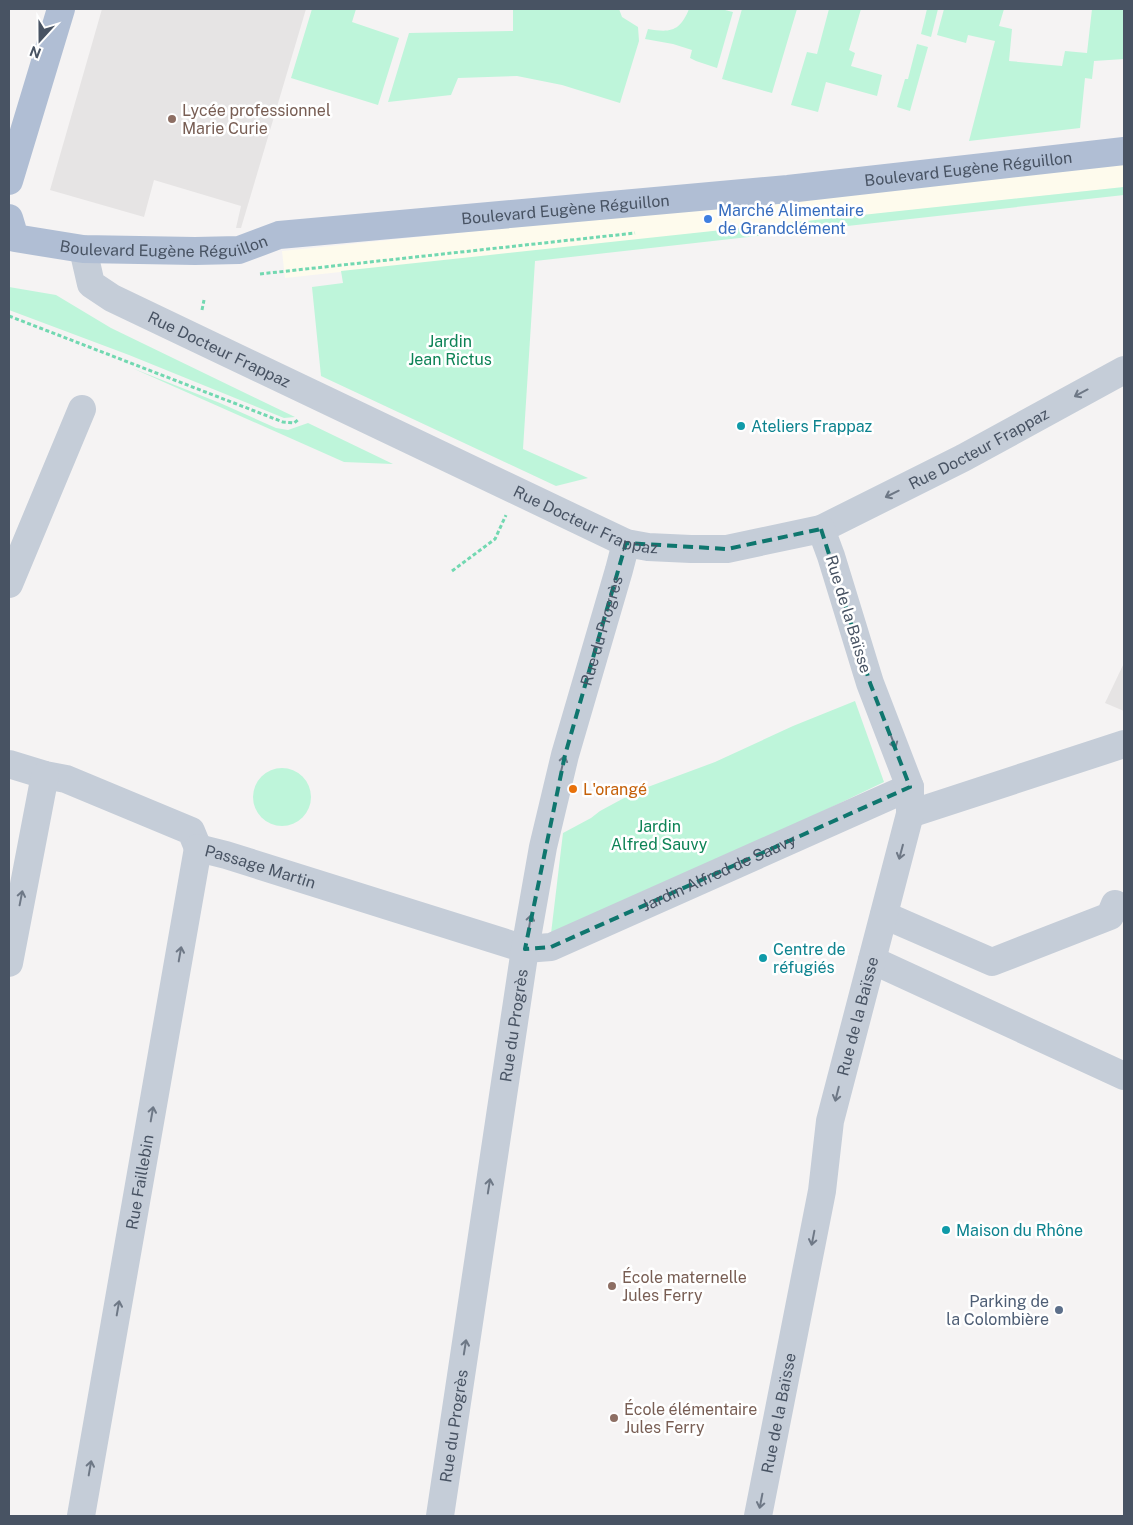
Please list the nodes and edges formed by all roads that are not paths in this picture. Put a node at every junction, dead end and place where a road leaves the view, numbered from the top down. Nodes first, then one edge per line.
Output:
1 (61, 9) edge
2 (1124, 151) edge
3 (9, 181) edge
4 (11, 231) edge
5 (83, 249) junction
6 (1124, 370) edge
7 (82, 409) dead end
8 (821, 529) junction
9 (626, 543) junction
10 (9, 584) edge
11 (1124, 744) edge
12 (9, 764) edge
13 (45, 775) junction
14 (910, 787) junction
15 (910, 814) junction
16 (198, 848) junction
17 (1115, 904) dead end
18 (884, 915) junction
19 (525, 949) junction
20 (872, 960) junction
21 (9, 963) edge
22 (1124, 1076) edge
23 (82, 1516) edge
24 (440, 1516) edge
25 (758, 1516) edge

1 - 3 main road
2 - 5 main road, Boulevard Eugène Réguillon
4 - 5 main road, Boulevard Eugène Réguillon
5 - 9 street, Rue Docteur Frappaz
6 -> 8 street, Rue Docteur Frappaz
7 - 10 street
8 - 9 street, Rue Docteur Frappaz
8 -> 14 street, Rue de la Baïsse
19 -> 9 street, Rue du Progrès
11 - 15 street
12 - 13 street, Passage Martin
13 - 16 street, Passage Martin
21 -> 13 street
14 - 15 street, Rue de la Baïsse
14 - 19 street, Jardin Alfred de Sauvy
15 -> 18 street, Rue de la Baïsse
16 - 19 street, Passage Martin
23 -> 16 street, Rue Faillebin
17 - 18 street
18 - 20 street, Rue de la Baïsse
24 -> 19 street, Rue du Progrès
20 - 22 street
20 -> 25 street, Rue de la Baïsse

